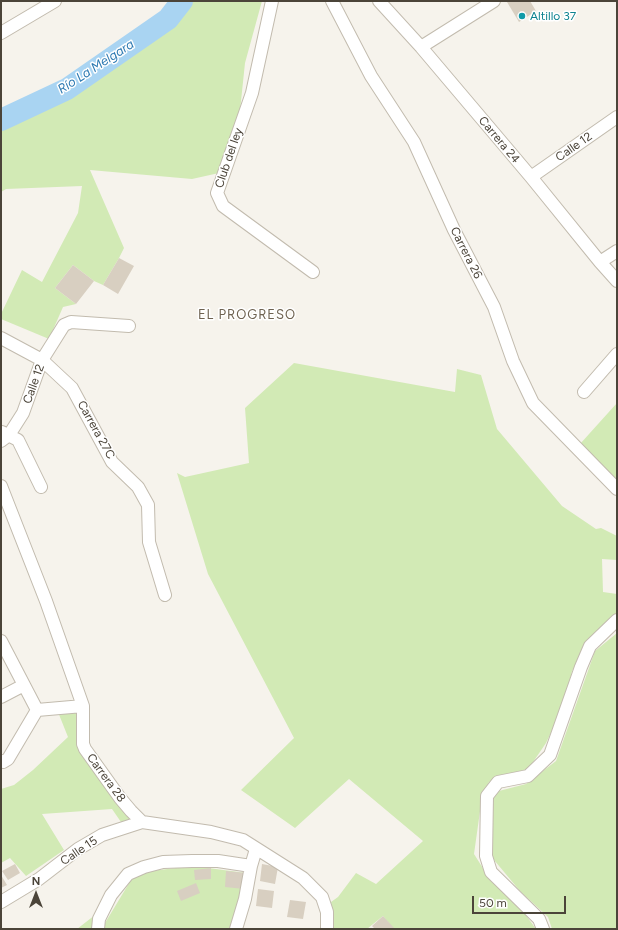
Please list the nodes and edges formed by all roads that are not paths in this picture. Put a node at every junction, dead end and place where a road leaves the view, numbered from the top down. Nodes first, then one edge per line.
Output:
1 (55, 1) edge
2 (272, 1) edge
3 (332, 1) edge
4 (379, 1) edge
5 (494, 1) edge
6 (1, 33) edge
7 (421, 47) junction
8 (617, 117) edge
9 (531, 177) junction
10 (617, 251) edge
11 (600, 262) junction
12 (313, 272) dead end
13 (617, 281) edge
14 (129, 326) dead end
15 (1, 338) edge
16 (617, 354) edge
17 (42, 360) junction
18 (584, 392) dead end
19 (4, 436) edge
20 (1, 486) edge
21 (41, 487) dead end
22 (617, 489) edge
23 (164, 595) dead end
24 (617, 620) edge
25 (1, 641) edge
26 (24, 685) junction
27 (1, 697) edge
28 (84, 706) junction
29 (37, 710) junction
30 (2, 762) edge
31 (142, 822) junction
32 (256, 848) junction
33 (251, 866) junction
34 (1, 902) edge
35 (98, 929) edge
36 (236, 929) edge
37 (327, 929) edge
38 (543, 929) edge

1 - 6 street
2 - 12 street, Club del ley
3 - 22 street, Carrera 26
4 - 7 street, Carrera 24
5 - 7 street
7 - 9 street, Carrera 24
8 - 9 street, Calle 12
9 - 11 street, Carrera 24
10 - 11 street
11 - 13 street, Carrera 24
14 - 17 street, Calle 12
15 - 17 street, Carrera 27C
16 - 18 street
17 - 19 street, Calle 12
17 - 23 street, Carrera 27C
19 - 21 street
20 - 28 street, Carrera 28
24 - 38 street
25 - 26 street
26 - 27 street
26 - 29 street
28 - 29 street
28 - 31 street, Carrera 28
29 - 30 street
31 - 32 street
31 - 34 street, Calle 15
32 - 33 street
32 - 37 street
33 - 35 street
33 - 36 street

